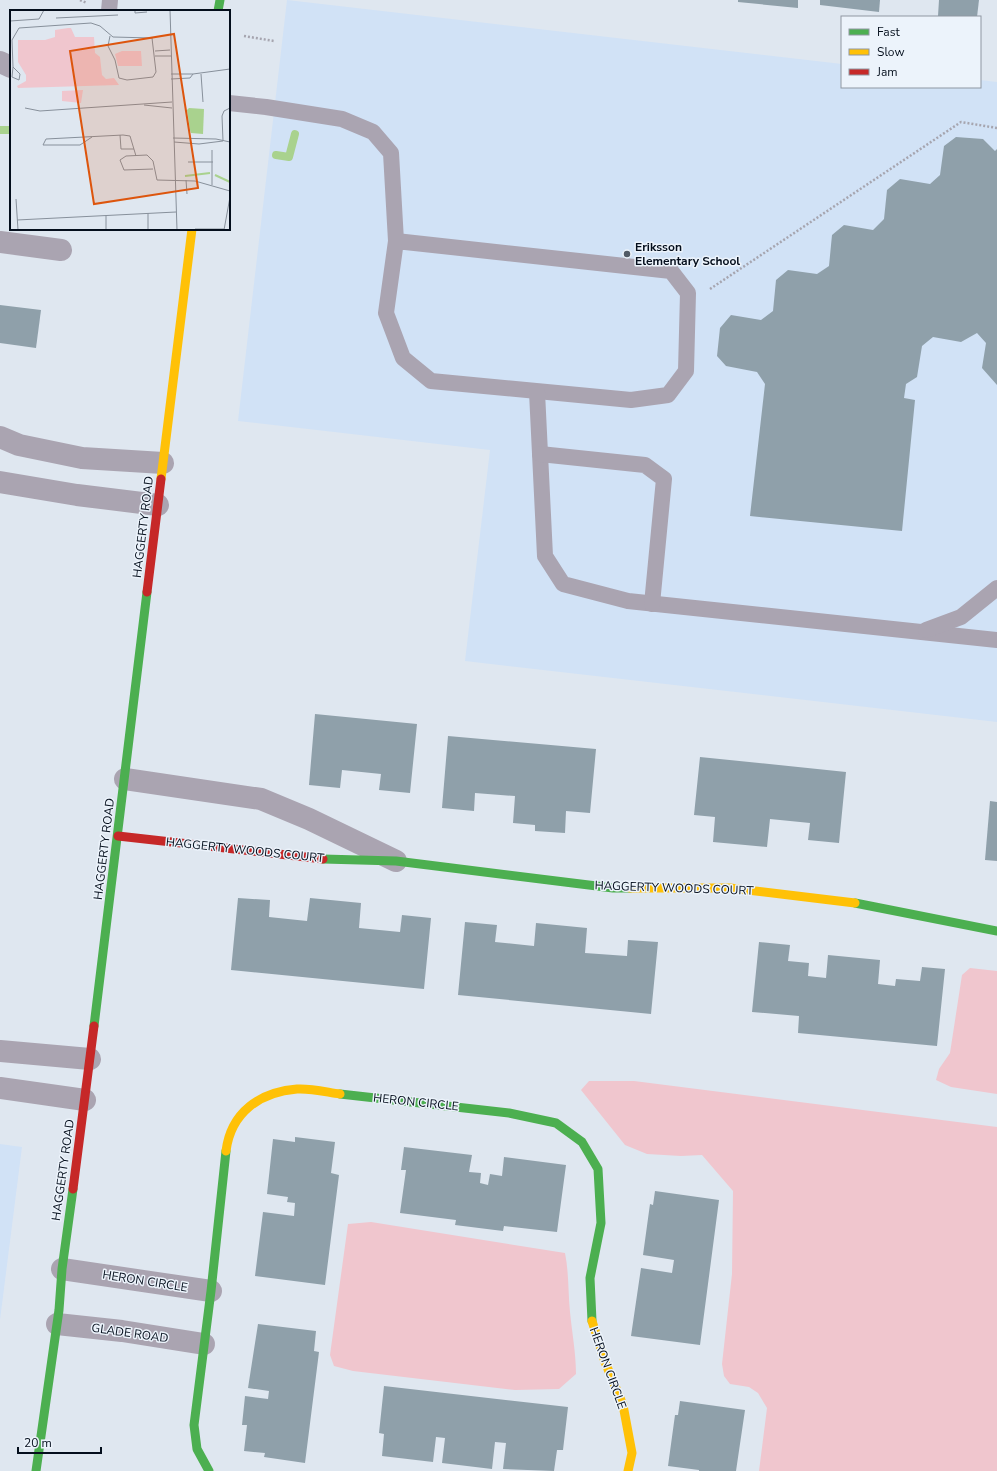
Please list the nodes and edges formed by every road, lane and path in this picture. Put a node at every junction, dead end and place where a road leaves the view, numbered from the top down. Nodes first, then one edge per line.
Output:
1 (110, 0) edge
2 (220, 0) edge
3 (109, 10) edge
4 (218, 10) edge
5 (244, 36) dead end
6 (274, 41) dead end
7 (0, 62) edge
8 (10, 67) edge
9 (230, 103) edge
10 (997, 128) edge
11 (192, 230) edge
12 (396, 241) junction
13 (0, 242) edge
14 (61, 250) dead end
15 (688, 293) junction
16 (537, 392) junction
17 (0, 437) edge
18 (540, 454) junction
19 (163, 463) junction
20 (0, 482) edge
21 (158, 505) junction
22 (997, 588) edge
23 (652, 604) junction
24 (920, 631) junction
25 (997, 640) edge
26 (124, 779) junction
27 (118, 836) junction
28 (396, 861) junction
29 (997, 931) edge
30 (0, 1050) edge
31 (90, 1059) junction
32 (0, 1088) edge
33 (85, 1100) junction
34 (62, 1269) junction
35 (211, 1291) junction
36 (57, 1324) junction
37 (204, 1344) junction
38 (36, 1471) edge
39 (209, 1471) edge
40 (628, 1471) edge

1 - 3 lane
2 - 4 street
5 - 6 path
7 - 8 street
9 - 12 lane
10 - 15 path
11 - 19 street, HAGGERTY ROAD
12 - 15 lane
12 - 16 lane
13 - 14 street
15 - 16 lane
16 - 18 lane
17 - 19 street
18 - 23 lane
18 - 23 lane
19 - 21 street, HAGGERTY ROAD
20 - 21 street
21 - 26 street, HAGGERTY ROAD
22 - 24 lane
23 - 24 lane
24 - 25 lane
26 - 27 street, HAGGERTY ROAD
26 - 28 street, HAGGERTY WOODS COURT
27 - 28 street, HAGGERTY WOODS COURT
27 - 31 street, HAGGERTY ROAD
28 - 29 street, HAGGERTY WOODS COURT
30 - 31 street
31 - 33 street, HAGGERTY ROAD
32 - 33 street
33 - 34 street, HAGGERTY ROAD
34 - 35 street, HERON CIRCLE
34 - 36 street, HAGGERTY ROAD
35 - 37 street
35 - 40 street, HERON CIRCLE
36 - 37 street, GLADE ROAD
36 - 38 street, HAGGERTY ROAD
37 - 39 street

